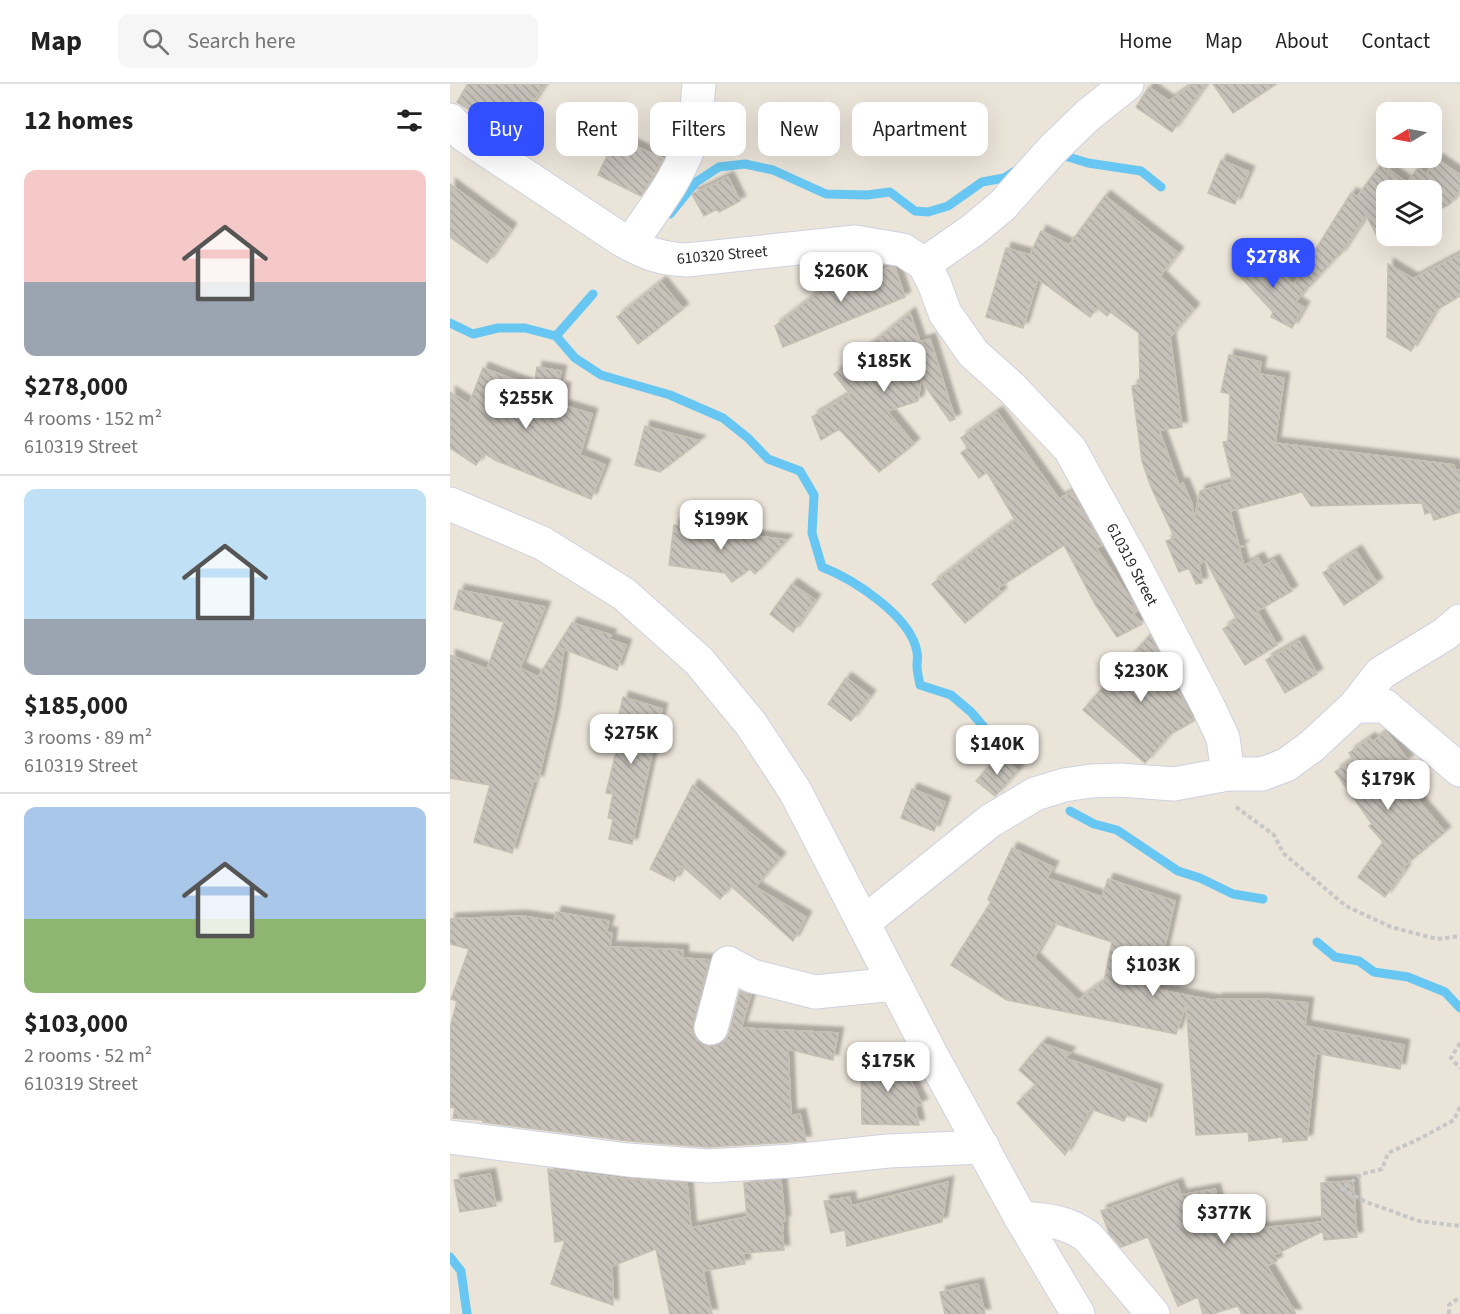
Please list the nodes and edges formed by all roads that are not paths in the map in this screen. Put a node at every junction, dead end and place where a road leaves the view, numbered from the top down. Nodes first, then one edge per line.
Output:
1 (699, 84) edge
2 (1126, 84) edge
3 (450, 120) edge
4 (630, 244) junction
5 (924, 264) junction
6 (450, 504) edge
7 (1460, 621) edge
8 (1354, 706) junction
9 (1460, 770) edge
10 (1228, 774) junction
11 (863, 923) junction
12 (895, 984) junction
13 (711, 1028) dead end
14 (450, 1137) edge
15 (983, 1147) junction
16 (1021, 1218) junction
17 (1078, 1314) edge
18 (1153, 1314) edge

1 - 4 street
2 - 5 street
3 - 4 street, 610320 Street
4 - 5 street, 610320 Street
5 - 10 street, 610319 Street
6 - 11 street
7 - 8 street
8 - 9 street
8 - 10 street
10 - 11 street
11 - 12 street
12 - 13 street
12 - 15 street
14 - 15 street
15 - 16 street
16 - 17 street
16 - 18 street

